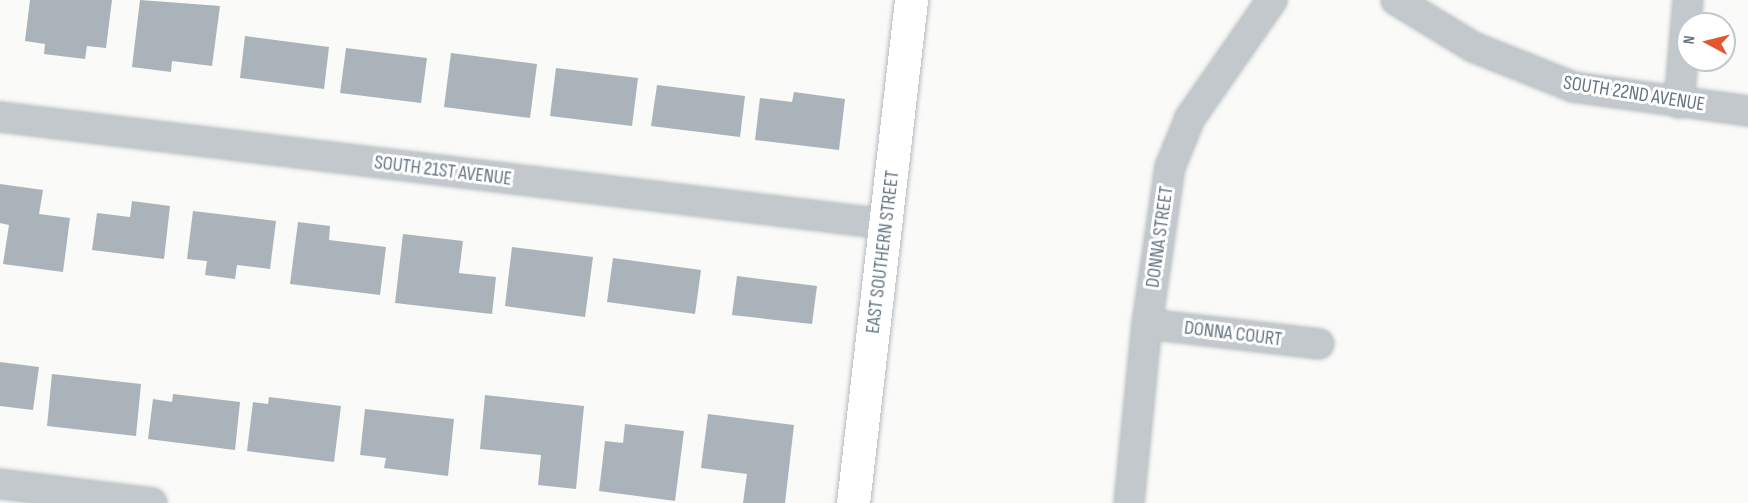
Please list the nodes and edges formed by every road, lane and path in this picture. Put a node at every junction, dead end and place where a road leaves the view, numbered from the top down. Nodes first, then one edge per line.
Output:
1 (911, 0) edge
2 (1272, 0) edge
3 (1396, 0) edge
4 (1688, 0) edge
5 (1679, 103) junction
6 (1748, 111) edge
7 (0, 117) edge
8 (886, 224) junction
9 (1147, 324) junction
10 (1319, 344) dead end
11 (0, 484) edge
12 (152, 503) edge
13 (853, 503) edge
14 (1129, 503) edge

1 - 8 street, EAST SOUTHERN STREET
2 - 9 street, DONNA STREET
3 - 5 street, SOUTH 22ND AVENUE
4 - 5 street
5 - 6 street, SOUTH 22ND AVENUE
7 - 8 street, SOUTH 21ST AVENUE
8 - 13 street, EAST SOUTHERN STREET
9 - 10 street, DONNA COURT
9 - 14 street, DONNA STREET
11 - 12 street

